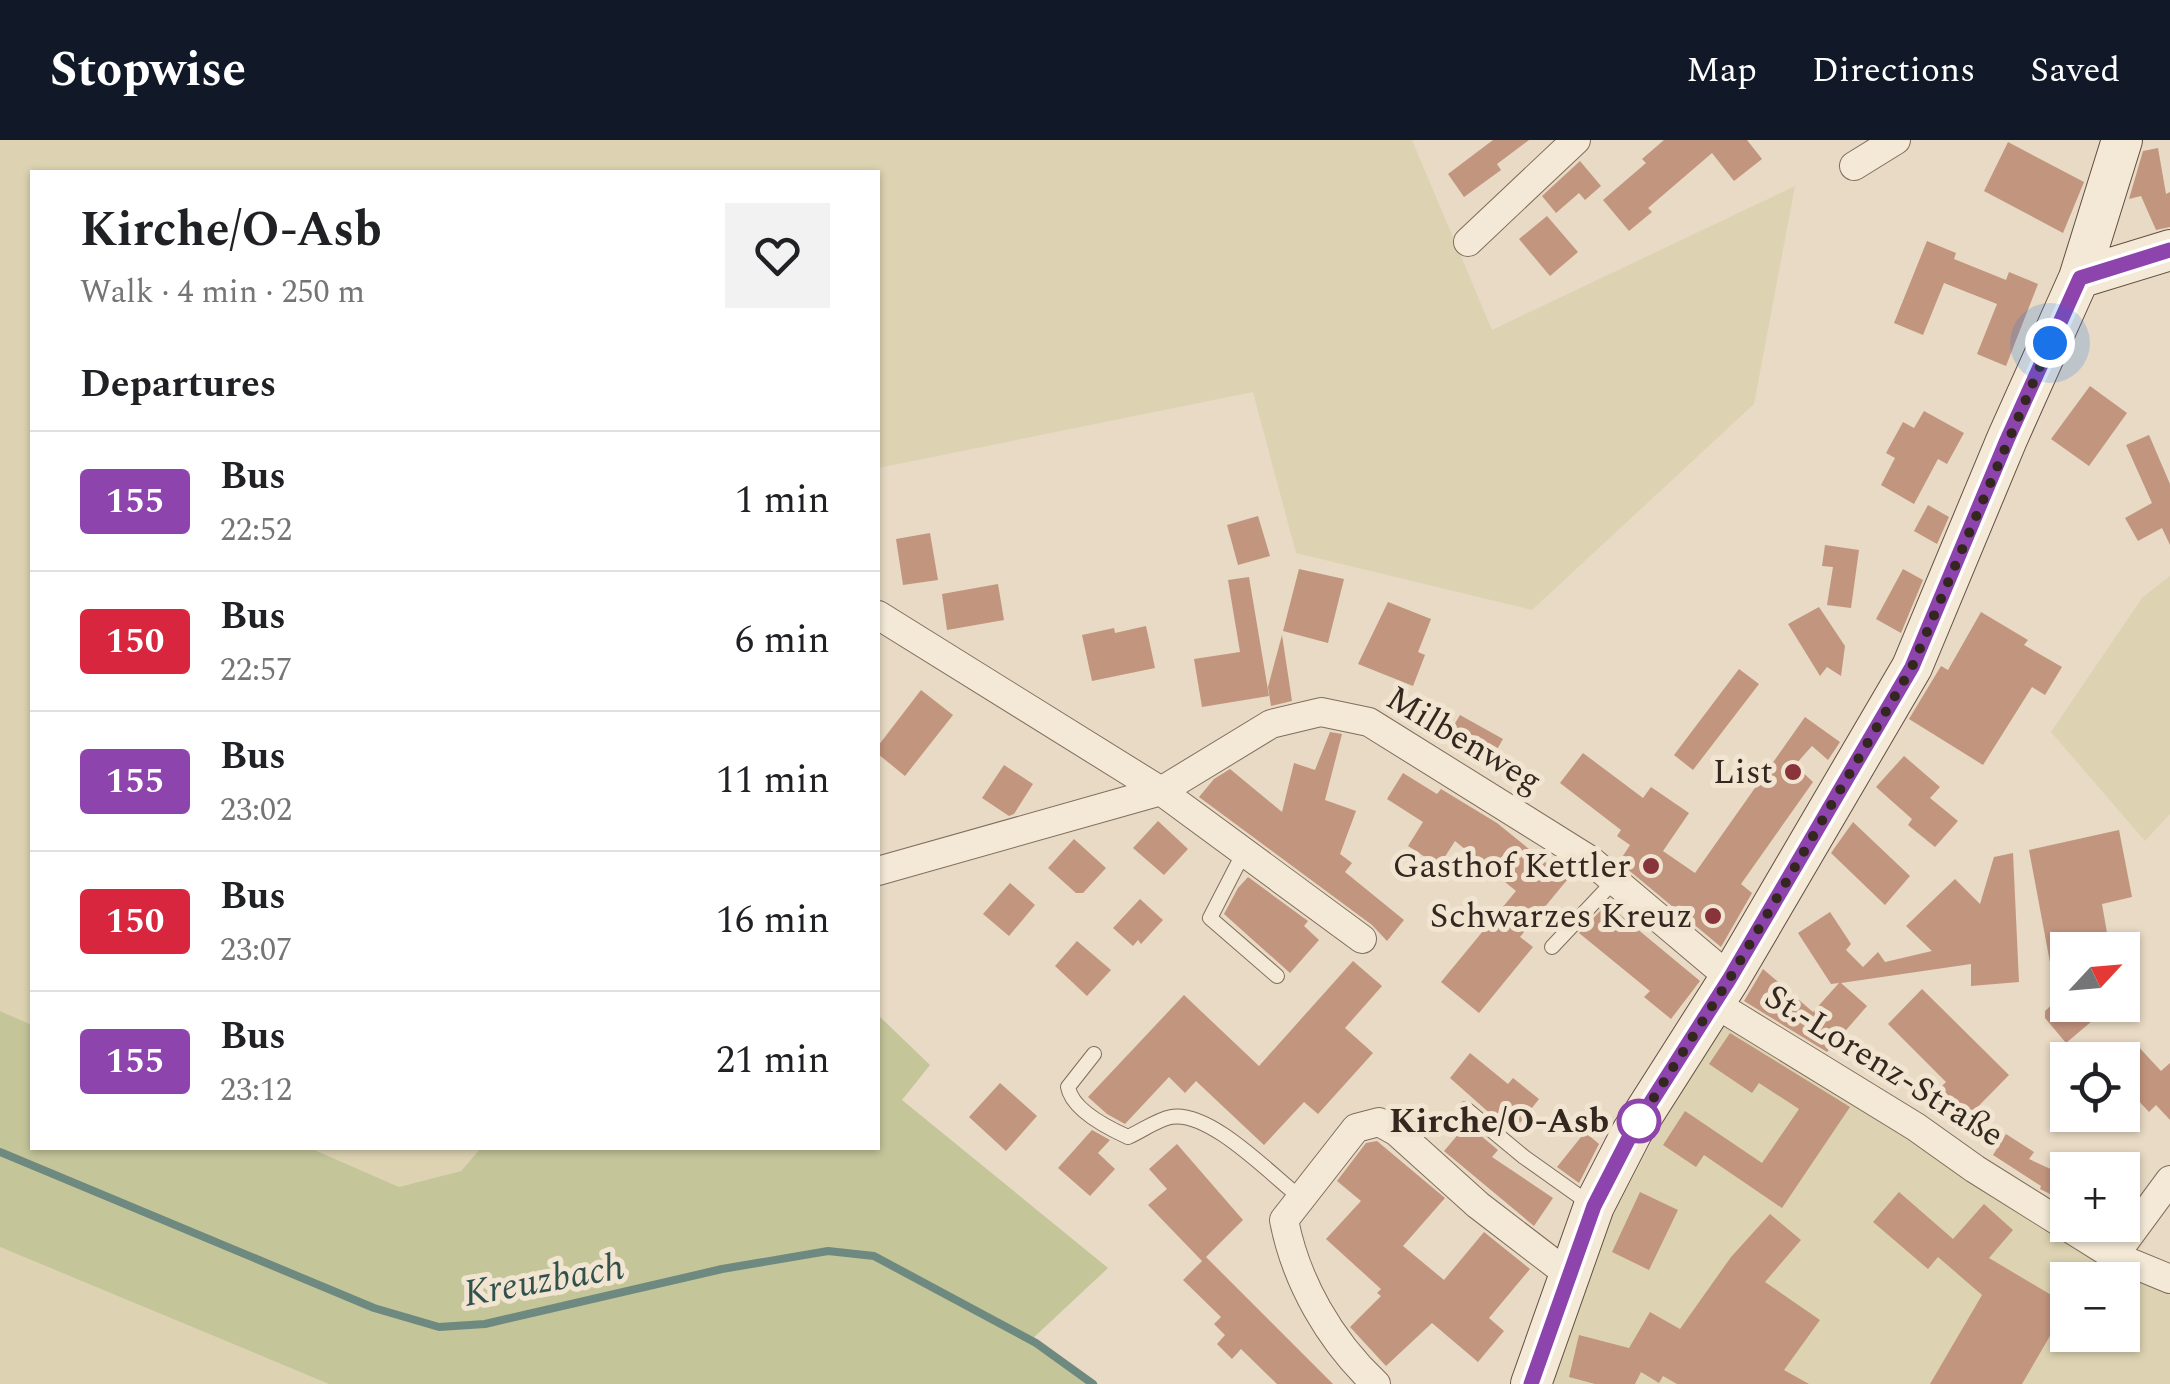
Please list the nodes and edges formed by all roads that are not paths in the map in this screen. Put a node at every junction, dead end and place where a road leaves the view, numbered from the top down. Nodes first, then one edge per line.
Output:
1 (1576, 140) edge
2 (1896, 140) edge
3 (2122, 140) edge
4 (1854, 166) dead end
5 (1468, 242) dead end
6 (2170, 250) edge
7 (2080, 278) junction
8 (880, 616) edge
9 (1161, 791) junction
10 (1244, 852) junction
11 (880, 870) edge
12 (1616, 880) junction
13 (1362, 939) dead end
14 (1552, 947) dead end
15 (1276, 976) dead end
16 (1722, 991) junction
17 (1094, 1054) dead end
18 (1466, 1108) dead end
19 (2170, 1180) edge
20 (1301, 1198) junction
21 (1594, 1206) junction
22 (2114, 1256) junction
23 (1568, 1274) junction
24 (2170, 1279) edge
25 (1376, 1384) edge
26 (1532, 1384) edge

1 - 5 street
2 - 4 street
3 - 7 street
6 - 7 street
7 - 16 street
8 - 9 street
9 - 10 street
9 - 11 street, Milbenweg
9 - 12 street, Milbenweg
10 - 13 street
10 - 15 lane
12 - 14 lane
12 - 16 street, Milbenweg
16 - 21 street
16 - 22 street, St.-Lorenz-Straße
17 - 20 lane
18 - 21 lane
19 - 22 street
20 - 23 street
20 - 25 street
21 - 23 street
22 - 24 street, St.-Lorenz-Straße
23 - 26 street

